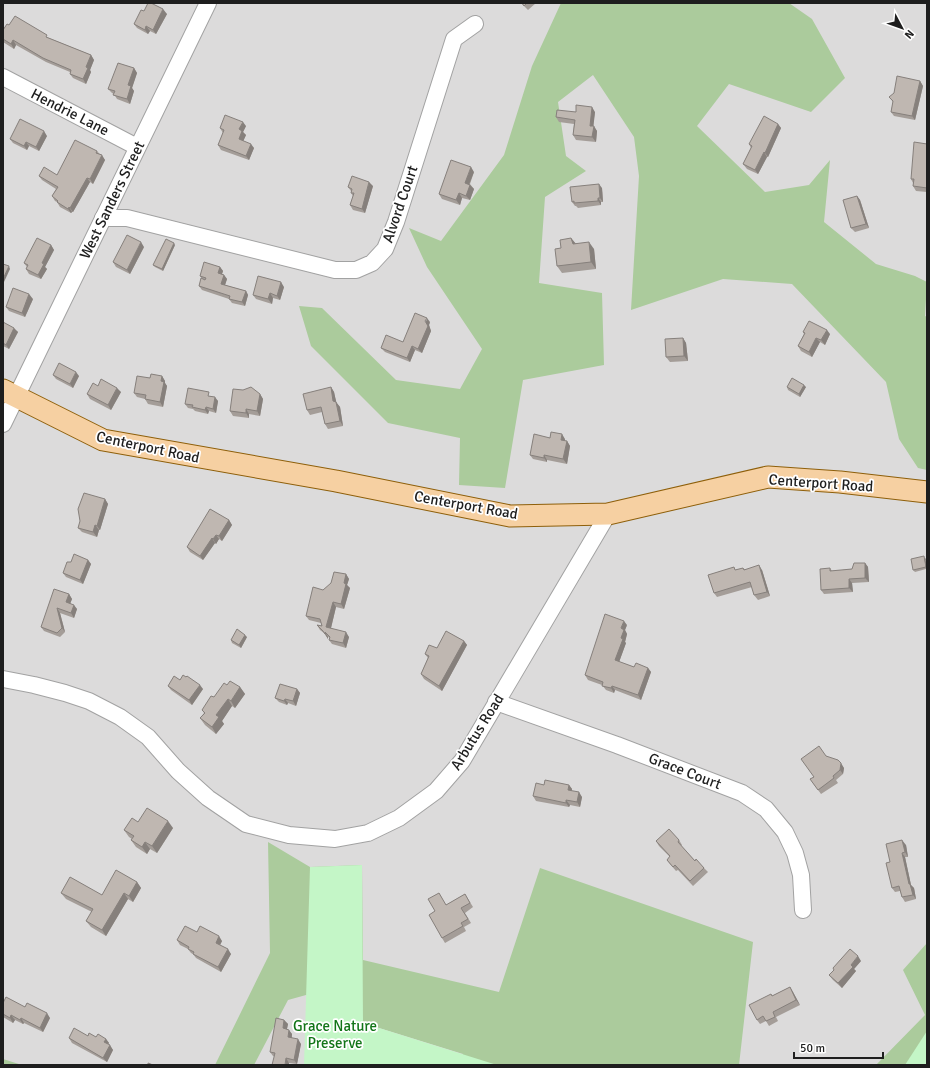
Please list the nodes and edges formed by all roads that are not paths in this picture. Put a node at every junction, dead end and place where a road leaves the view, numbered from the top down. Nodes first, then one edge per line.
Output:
1 (208, 3) edge
2 (475, 24) dead end
3 (3, 78) edge
4 (137, 147) junction
5 (102, 218) junction
6 (9, 393) edge
7 (3, 424) edge
8 (927, 492) edge
9 (608, 514) junction
10 (3, 678) edge
11 (496, 702) junction
12 (803, 910) dead end

1 - 4 street, West Sanders Street
2 - 5 street, Alvord Court
3 - 4 street, Hendrie Lane
4 - 5 street, West Sanders Street
5 - 6 street, West Sanders Street
6 - 7 street, West Sanders Street
6 - 9 main road, Centerport Road
8 - 9 main road, Centerport Road
9 - 11 street, Arbutus Road
10 - 11 street, Arbutus Road
11 - 12 street, Grace Court

